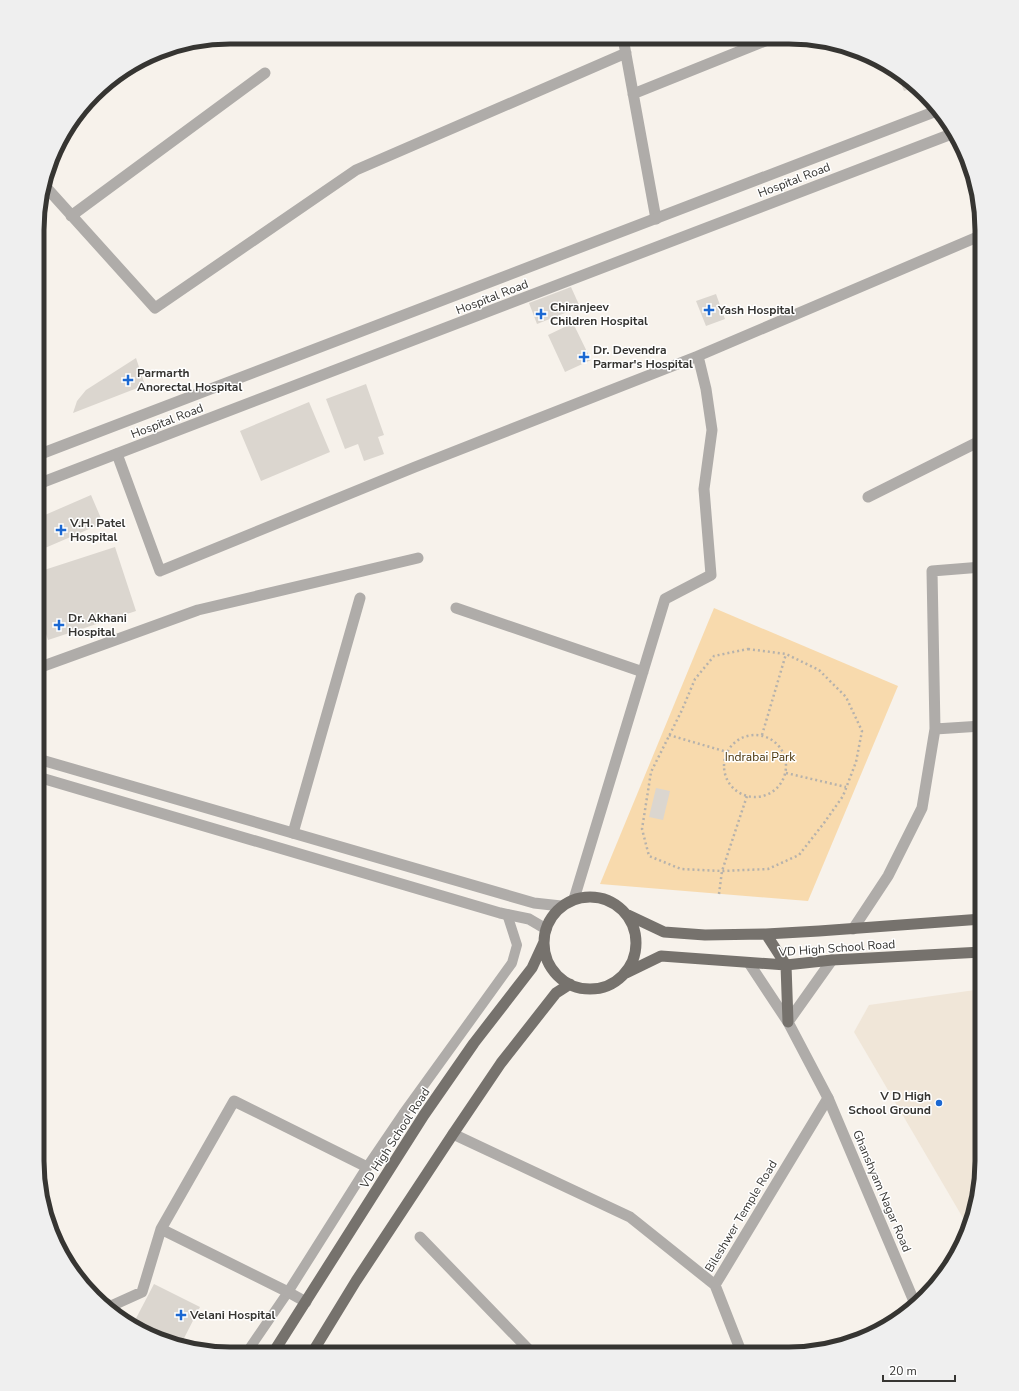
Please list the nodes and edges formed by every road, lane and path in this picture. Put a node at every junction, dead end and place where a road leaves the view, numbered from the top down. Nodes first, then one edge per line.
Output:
1 (624, 44) edge
2 (758, 44) edge
3 (626, 53) junction
4 (265, 73) dead end
5 (633, 94) junction
6 (933, 112) edge
7 (949, 135) edge
8 (49, 190) edge
9 (71, 216) junction
10 (656, 218) junction
11 (975, 238) edge
12 (698, 356) junction
13 (975, 444) edge
14 (44, 453) edge
15 (117, 454) junction
16 (44, 482) edge
17 (868, 498) dead end
18 (418, 558) dead end
19 (975, 568) edge
20 (360, 598) dead end
21 (456, 608) dead end
22 (786, 654) junction
23 (44, 666) edge
24 (643, 672) junction
25 (975, 726) edge
26 (935, 729) junction
27 (669, 735) junction
28 (762, 735) junction
29 (727, 752) junction
30 (44, 761) edge
31 (786, 773) junction
32 (44, 779) edge
33 (846, 787) junction
34 (747, 796) junction
35 (293, 833) junction
36 (722, 871) junction
37 (719, 894) dead end
38 (574, 899) junction
39 (561, 906) junction
40 (507, 914) junction
41 (628, 915) junction
42 (975, 920) edge
43 (546, 929) junction
44 (853, 929) junction
45 (766, 934) junction
46 (544, 942) junction
47 (975, 952) edge
48 (832, 960) junction
49 (749, 963) junction
50 (786, 966) junction
51 (626, 973) junction
52 (570, 984) junction
53 (788, 1022) junction
54 (828, 1098) junction
55 (453, 1134) junction
56 (367, 1167) junction
57 (161, 1229) junction
58 (420, 1237) dead end
59 (715, 1284) junction
60 (288, 1292) junction
61 (913, 1300) edge
62 (306, 1302) junction
63 (112, 1305) edge
64 (250, 1347) edge
65 (277, 1347) edge
66 (316, 1347) edge
67 (526, 1347) edge
68 (739, 1347) edge

1 - 3 street
2 - 5 street
3 - 5 street
3 - 9 street
4 - 9 street
5 - 10 street
6 - 10 street, Hospital Road
7 - 15 street, Hospital Road
8 - 9 street
10 - 14 street, Hospital Road
11 - 12 street
12 - 15 street
12 - 24 street
13 - 17 street
15 - 16 street, Hospital Road
18 - 23 street
19 - 26 street
20 - 35 street
21 - 24 street
22 - 27 path
22 - 28 path
22 - 33 path
24 - 38 street
25 - 26 street
26 - 44 street
27 - 29 path
27 - 36 path
28 - 29 path
28 - 31 path
29 - 34 path
30 - 35 street
31 - 33 path
31 - 34 path
32 - 40 street
33 - 36 path
34 - 36 path
35 - 39 street
36 - 37 path
38 - 39 main road
38 - 41 main road
39 - 43 main road
40 - 43 street
40 - 56 lane
41 - 45 main road, VD High School Road
41 - 51 main road
42 - 44 main road, VD High School Road
43 - 46 main road
44 - 45 main road, VD High School Road
45 - 50 main road
46 - 52 main road
46 - 62 main road, VD High School Road
47 - 48 main road, VD High School Road
48 - 50 main road, VD High School Road
48 - 53 street
49 - 50 main road, VD High School Road
49 - 51 main road, VD High School Road
49 - 53 street, Ghanshyam Nagar Road
50 - 53 main road
51 - 52 main road
52 - 55 main road
53 - 54 street, Ghanshyam Nagar Road
54 - 59 street, Bileshwer Temple Road
54 - 61 street, Ghanshyam Nagar Road
55 - 59 street
55 - 66 main road
56 - 57 street
56 - 60 lane
57 - 60 street
57 - 63 street
58 - 67 street
59 - 68 street, Bileshwer Temple Road
60 - 62 street
60 - 64 lane
62 - 65 main road, VD High School Road

